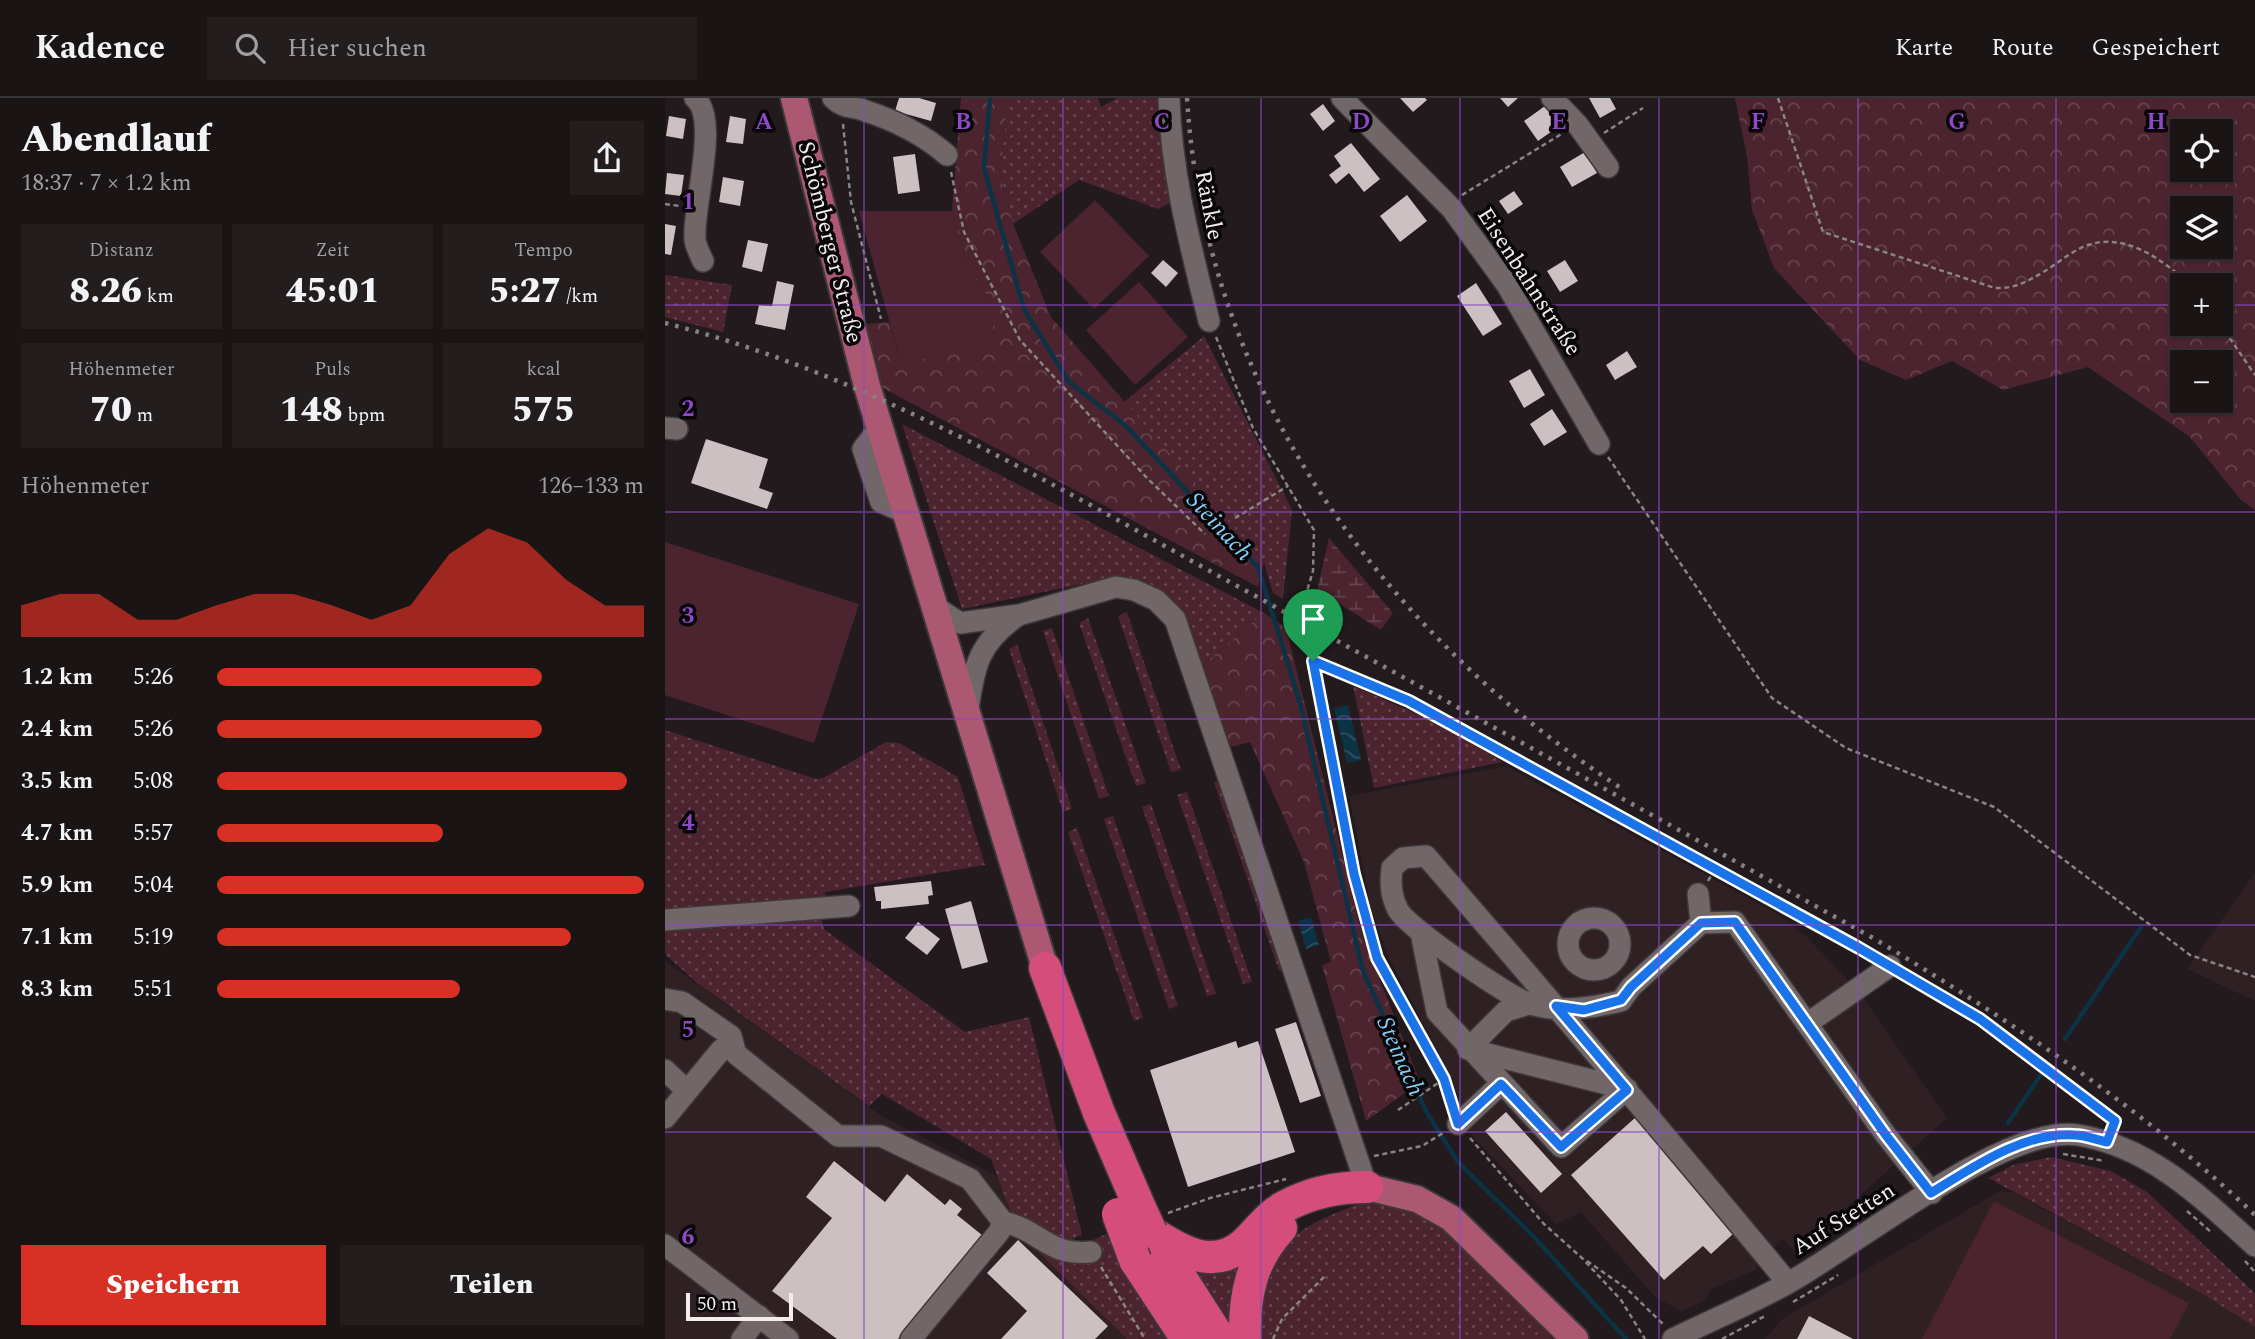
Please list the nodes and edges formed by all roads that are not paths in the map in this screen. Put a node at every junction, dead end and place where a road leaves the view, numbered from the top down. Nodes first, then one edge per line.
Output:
1 (695, 98) edge
2 (794, 98) edge
3 (1169, 98) edge
4 (1342, 98) edge
5 (1552, 98) edge
6 (837, 102) edge
7 (947, 155) road end
8 (1608, 167) dead end
9 (703, 261) dead end
10 (1209, 321) road end
11 (1599, 444) road end
12 (937, 608) junction
13 (1019, 615) junction
14 (968, 710) junction
15 (1704, 886) road end
16 (849, 905) dead end
17 (665, 920) edge
18 (1701, 923) junction
19 (1421, 933) junction
20 (1610, 965) dead end
21 (1890, 966) road end
22 (1045, 968) joint
23 (665, 981) edge
24 (1631, 987) junction
25 (665, 993) edge
26 (665, 999) edge
27 (1529, 1003) junction
28 (1556, 1006) junction
29 (1808, 1023) junction
30 (733, 1044) junction
31 (1468, 1049) junction
32 (665, 1070) edge
33 (1501, 1084) junction
34 (686, 1090) junction
35 (1627, 1090) junction
36 (665, 1118) edge
37 (1452, 1128) road end
38 (1367, 1187) junction
39 (1931, 1193) junction
40 (1136, 1218) junction
41 (1003, 1222) junction
42 (665, 1245) edge
43 (1091, 1252) road end
44 (2250, 1254) edge
45 (1789, 1294) junction
46 (759, 1316) junction
47 (1572, 1337) edge
48 (1674, 1338) edge
49 (742, 1339) edge
50 (788, 1339) edge
51 (911, 1339) edge
52 (1187, 1339) edge
53 (1220, 1339) edge
54 (1245, 1339) edge

1 - 9 street
2 - 12 main road, Schömberger Straße
3 - 10 street, Ränkle
4 - 11 street, Eisenbahnstraße
5 - 8 street
6 - 7 street
12 - 13 street
12 - 14 main road, Schömberger Straße
13 - 14 street
13 - 38 street
14 - 22 main road, Schömberger Straße
15 - 18 street
16 - 17 street
18 - 24 street
18 - 29 street
19 - 27 street
19 - 28 street
19 - 31 street
20 - 24 street
21 - 29 street
22 - 40 highway
23 - 25 street
24 - 28 street
26 - 30 street
27 - 28 street
27 - 31 street
28 - 35 street
29 - 39 street
30 - 34 street
30 - 41 street
31 - 33 street
31 - 35 street
32 - 34 street
33 - 35 street
33 - 37 street
34 - 36 street
35 - 45 street
38 - 40 highway
38 - 47 main road
38 - 54 highway
39 - 44 street, Auf Stetten
39 - 45 street, Auf Stetten
40 - 52 highway, bridge
40 - 53 highway
41 - 43 street
41 - 51 street
42 - 46 street
45 - 48 street, Auf Stetten
46 - 49 street
46 - 50 street

